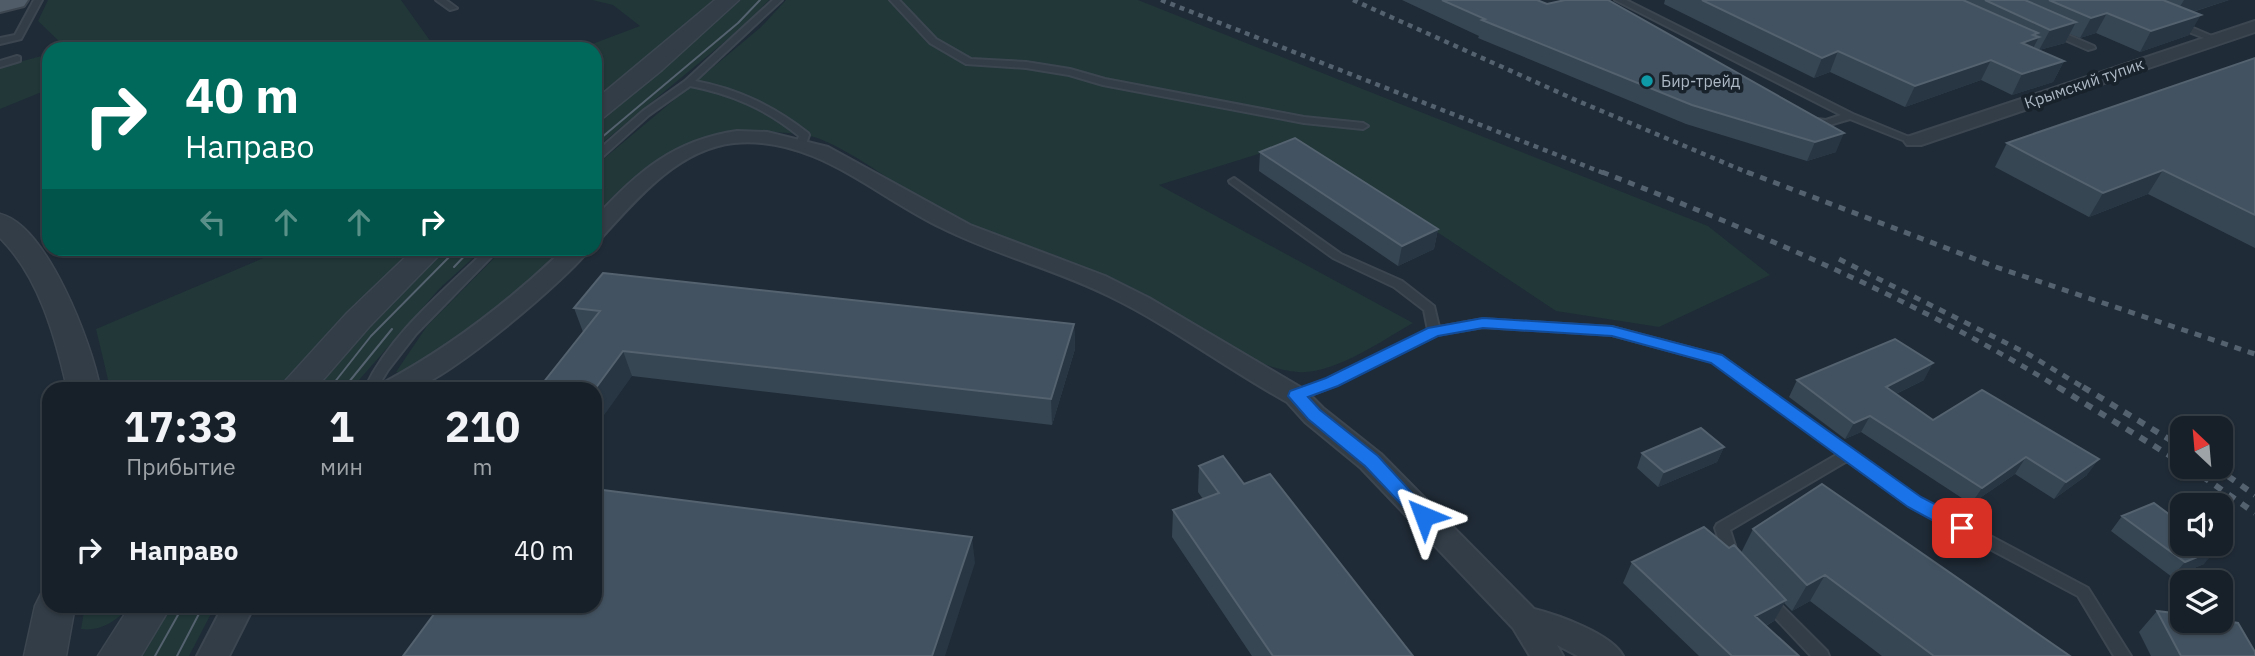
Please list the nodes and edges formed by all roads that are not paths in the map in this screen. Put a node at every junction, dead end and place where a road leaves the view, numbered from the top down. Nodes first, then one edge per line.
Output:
1 (15, 0) edge
2 (38, 0) edge
3 (440, 0) edge
4 (728, 0) edge
5 (778, 0) edge
6 (894, 0) edge
7 (1619, 0) edge
8 (0, 4) edge
9 (453, 8) dead end
10 (2164, 19) edge
11 (2255, 26) edge
12 (2042, 27) edge
13 (2215, 39) junction
14 (0, 41) edge
15 (2091, 48) dead end
16 (17, 59) dead end
17 (0, 64) edge
18 (688, 83) junction
19 (602, 106) edge
20 (1850, 116) junction
21 (1801, 118) edge
22 (1363, 126) dead end
23 (1914, 141) joint
24 (802, 142) junction
25 (602, 152) edge
26 (1234, 181) dead end
27 (0, 222) edge
28 (602, 223) edge
29 (424, 256) edge
30 (487, 256) edge
31 (571, 256) edge
32 (1434, 332) junction
33 (83, 382) edge
34 (303, 382) edge
35 (374, 382) edge
36 (404, 382) edge
37 (1296, 396) junction
38 (1848, 454) junction
39 (1739, 569) edge
40 (1756, 588) edge
41 (54, 613) edge
42 (146, 613) edge
43 (234, 613) edge
44 (1524, 619) junction
45 (45, 656) edge
46 (118, 656) edge
47 (213, 656) edge
48 (1547, 656) edge
49 (1607, 656) edge
50 (1821, 656) edge
51 (2123, 656) edge

1 - 8 main road
2 - 14 lane
3 - 9 lane
4 - 19 street
5 - 18 lane
6 - 22 lane
7 - 20 lane
10 - 13 lane
11 - 13 street, Крымский тупик
12 - 15 lane
13 - 23 street, Крымский тупик
16 - 17 lane
18 - 24 lane
18 - 25 lane
20 - 21 lane
20 - 23 lane
24 - 28 street
24 - 37 street
26 - 32 lane
27 - 33 street
29 - 34 street
30 - 35 lane
31 - 36 street
32 - 37 lane
32 - 38 lane
37 - 44 street
38 - 39 lane
38 - 51 lane
40 - 50 lane
41 - 45 street
42 - 46 street
43 - 47 street
44 - 48 street
44 - 49 street

